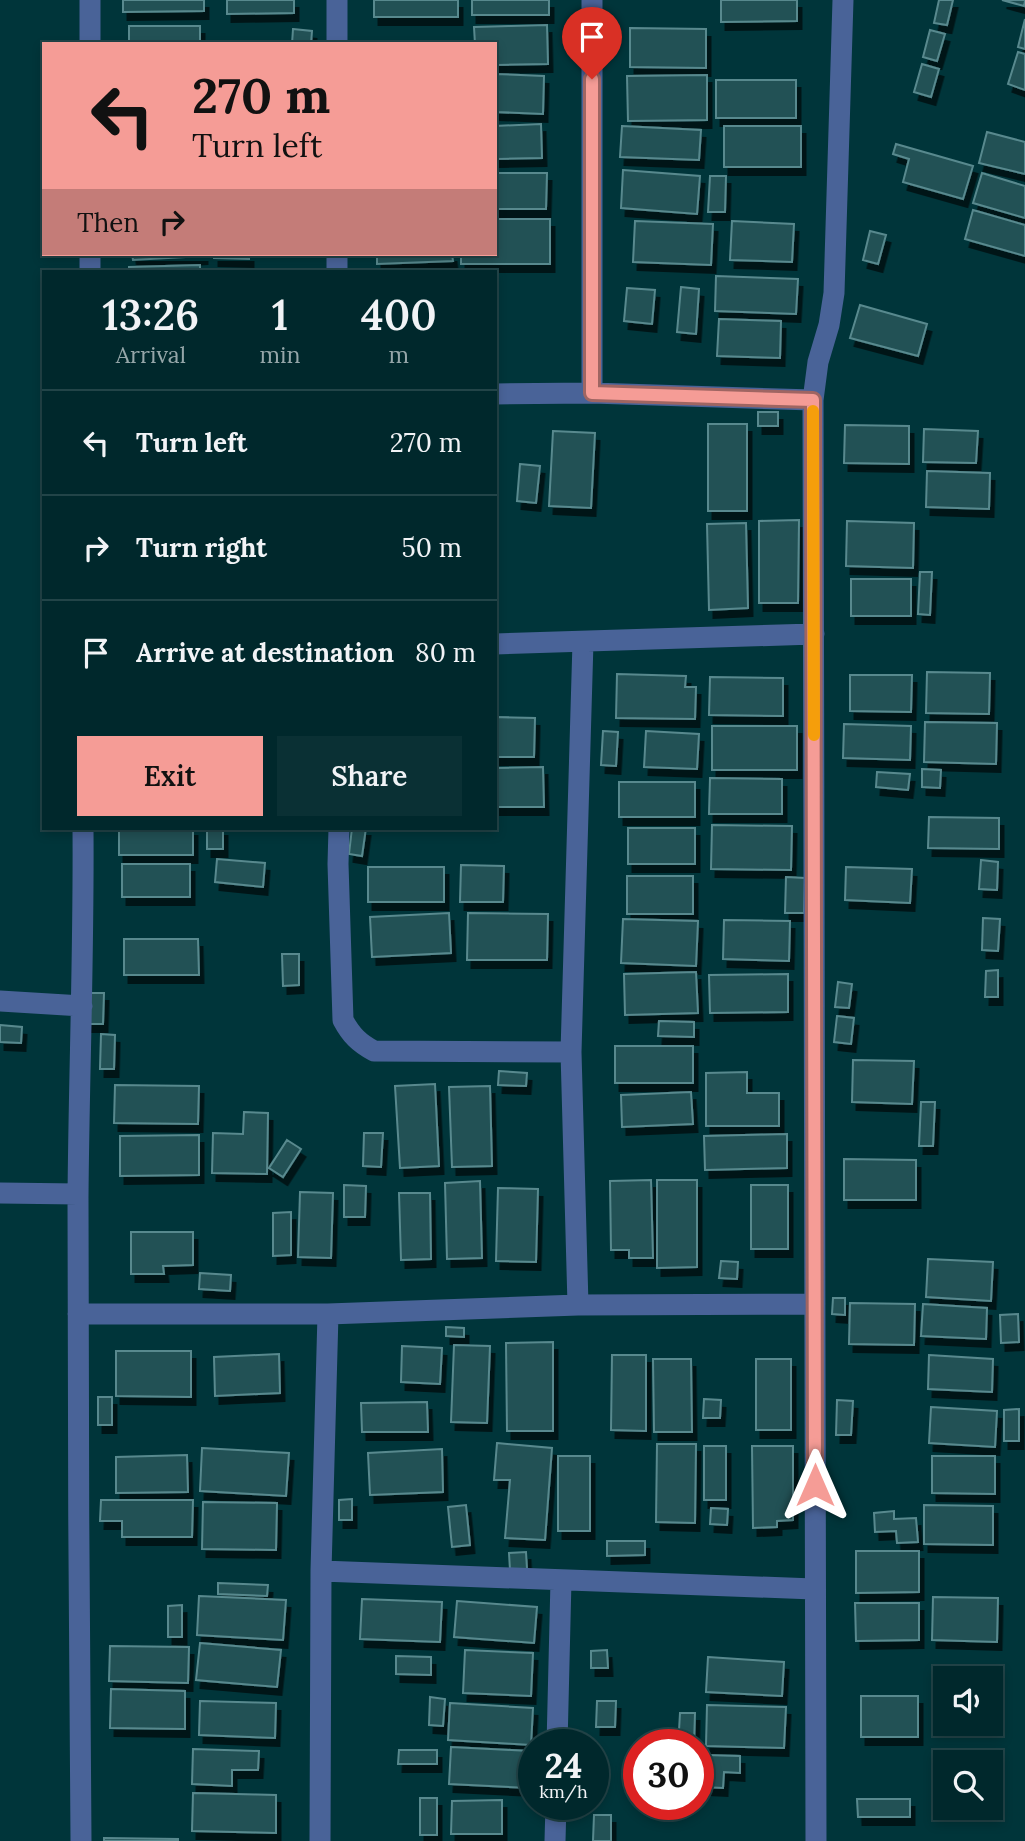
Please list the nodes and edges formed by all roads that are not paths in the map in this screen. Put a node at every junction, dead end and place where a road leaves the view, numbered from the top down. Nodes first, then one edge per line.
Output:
1 (90, 0) edge
2 (337, 0) edge
3 (592, 0) edge
4 (844, 0) edge
5 (90, 42) edge
6 (337, 42) edge
7 (592, 393) junction
8 (497, 394) edge
9 (813, 400) junction
10 (814, 634) junction
11 (583, 642) junction
12 (497, 644) edge
13 (83, 830) edge
14 (338, 830) edge
15 (0, 1001) edge
16 (82, 1006) junction
17 (571, 1052) junction
18 (0, 1193) edge
19 (78, 1194) junction
20 (815, 1304) junction
21 (578, 1305) junction
22 (78, 1314) junction
23 (327, 1314) junction
24 (321, 1571) junction
25 (561, 1580) junction
26 (814, 1589) junction
27 (557, 1729) edge
28 (556, 1820) edge
29 (81, 1841) edge
30 (320, 1841) edge
31 (555, 1841) edge
32 (816, 1841) edge

1 - 5 street
2 - 6 street
3 - 7 street
4 - 9 street
7 - 8 street
7 - 9 street
9 - 10 street
10 - 11 street
10 - 20 street
11 - 12 street
11 - 17 street
13 - 16 street
14 - 17 street
15 - 16 street
16 - 19 street
17 - 21 street
18 - 19 street
19 - 22 street
20 - 21 street
20 - 26 street
21 - 23 street
22 - 23 street
22 - 29 street
23 - 24 street
24 - 25 street
24 - 30 street
25 - 26 street
25 - 27 street
26 - 32 street
28 - 31 street

